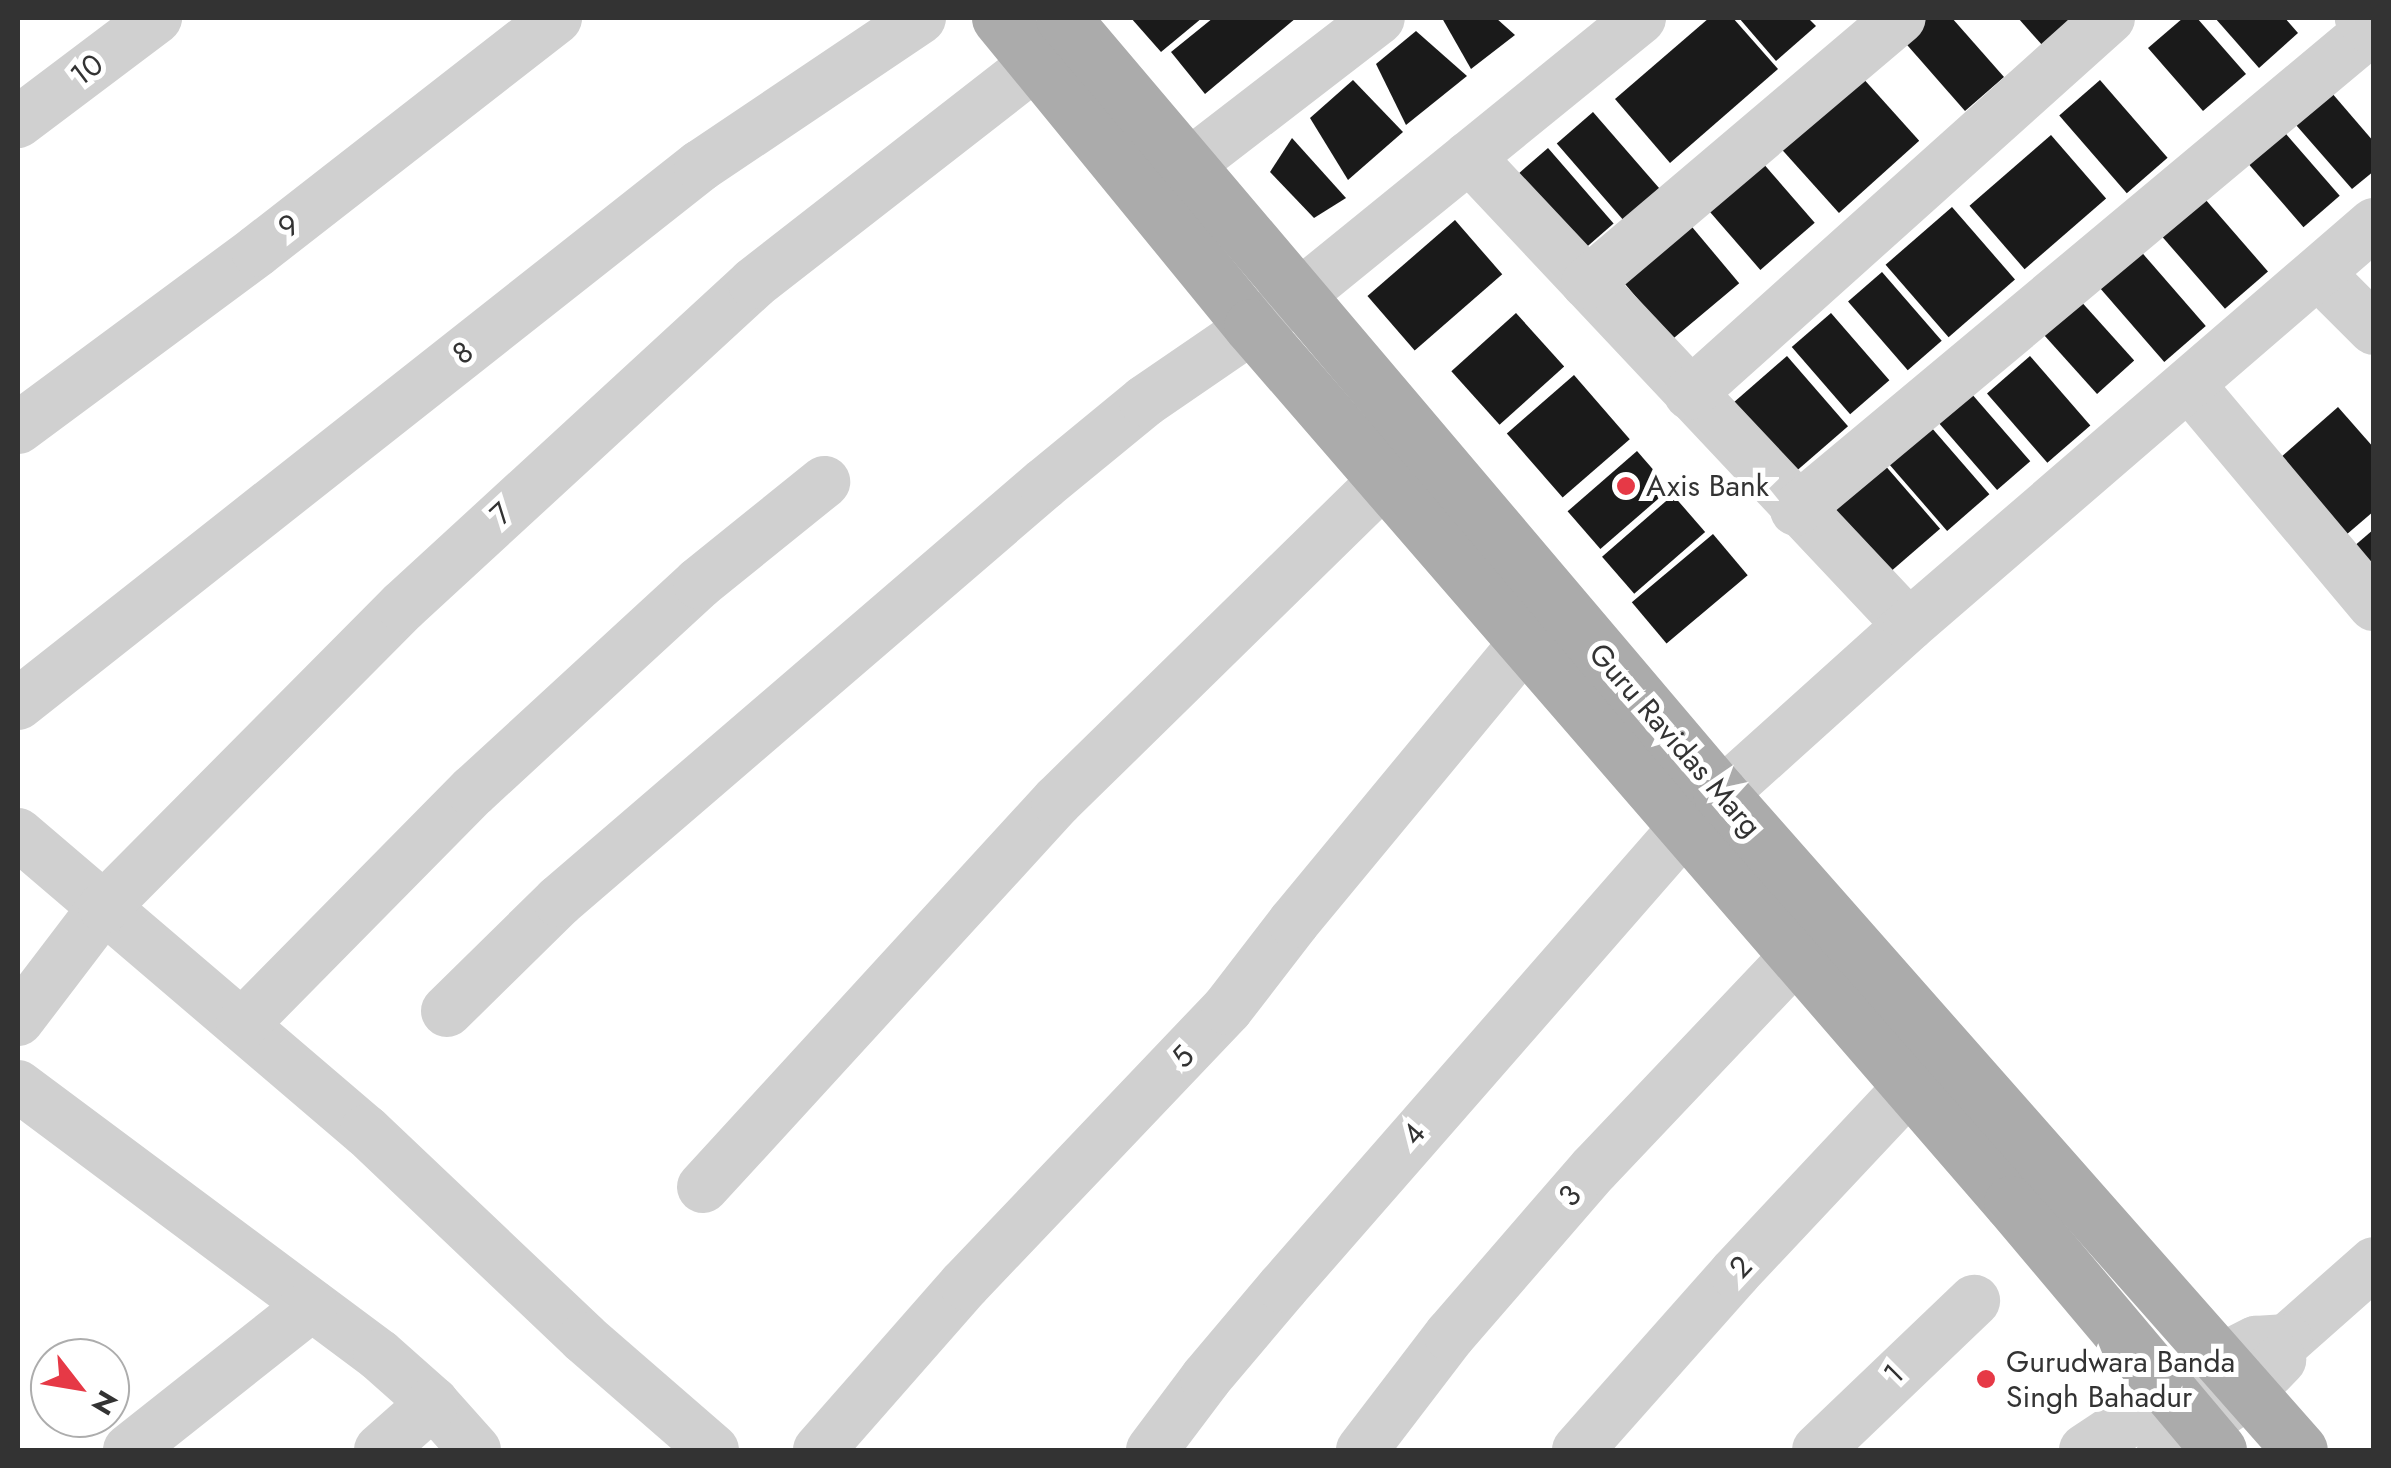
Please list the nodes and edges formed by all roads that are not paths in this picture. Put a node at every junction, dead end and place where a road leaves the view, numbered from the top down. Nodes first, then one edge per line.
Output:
1 (156, 18) edge
2 (556, 18) edge
3 (920, 18) edge
4 (999, 18) edge
5 (1900, 18) edge
6 (2109, 18) edge
7 (2361, 18) edge
8 (1633, 20) edge
9 (1365, 22) edge
10 (1050, 40) edge
11 (18, 122) edge
12 (1469, 157) junction
13 (1187, 166) junction
14 (2374, 224) edge
15 (2318, 273) junction
16 (1587, 283) junction
17 (1297, 297) junction
18 (1251, 326) junction
19 (2374, 328) edge
20 (2190, 386) junction
21 (1690, 394) junction
22 (18, 428) edge
23 (1386, 479) junction
24 (824, 482) dead end
25 (1796, 510) junction
26 (2374, 605) edge
27 (1908, 625) junction
28 (1525, 644) junction
29 (18, 704) edge
30 (1703, 810) junction
31 (18, 834) edge
32 (104, 908) junction
33 (1795, 957) junction
34 (446, 1011) dead end
35 (18, 1020) edge
36 (242, 1025) junction
37 (18, 1086) edge
38 (1909, 1088) junction
39 (703, 1187) dead end
40 (2374, 1263) edge
41 (1974, 1302) dead end
42 (312, 1306) junction
43 (2235, 1375) junction
44 (433, 1404) junction
45 (2189, 1431) edge
46 (129, 1450) edge
47 (380, 1450) edge
48 (475, 1450) edge
49 (713, 1450) edge
50 (818, 1450) edge
51 (1152, 1450) edge
52 (1362, 1450) edge
53 (1578, 1450) edge
54 (1818, 1450) edge
55 (2085, 1450) edge
56 (2300, 1450) edge

1 - 11 street, 10
2 - 22 street, 9
3 - 29 street, 8
4 - 10 main road, Guru Ravidas Marg
5 - 16 street
6 - 21 street
7 - 25 street
8 - 12 street
9 - 13 street
10 - 13 main road, Guru Ravidas Marg
10 - 18 main road, Guru Ravidas Marg
10 - 32 street, 7
12 - 16 street
12 - 17 street
13 - 17 main road, Guru Ravidas Marg
14 - 15 street, 4
15 - 19 street
15 - 20 street, 4
16 - 21 street
17 - 18 street
17 - 30 main road, Guru Ravidas Marg
18 - 23 main road, Guru Ravidas Marg
18 - 34 street
20 - 26 street
20 - 27 street, 4
21 - 25 street
23 - 28 main road, Guru Ravidas Marg
23 - 39 street
24 - 36 street
25 - 27 street
27 - 30 street, 4
28 - 30 main road, Guru Ravidas Marg
28 - 50 street, 5
30 - 33 main road, Guru Ravidas Marg
30 - 43 main road, Guru Ravidas Marg
30 - 51 street, 4
31 - 32 street
32 - 35 street, 7
32 - 36 street
33 - 38 main road, Guru Ravidas Marg
33 - 52 street, 3
36 - 49 street
37 - 42 street
38 - 45 main road, Guru Ravidas Marg
38 - 53 street, 2
40 - 43 street
41 - 54 street, 1
42 - 44 street
42 - 46 street
43 - 45 street
43 - 56 main road, Guru Ravidas Marg
44 - 47 street
44 - 48 street
45 - 55 street

